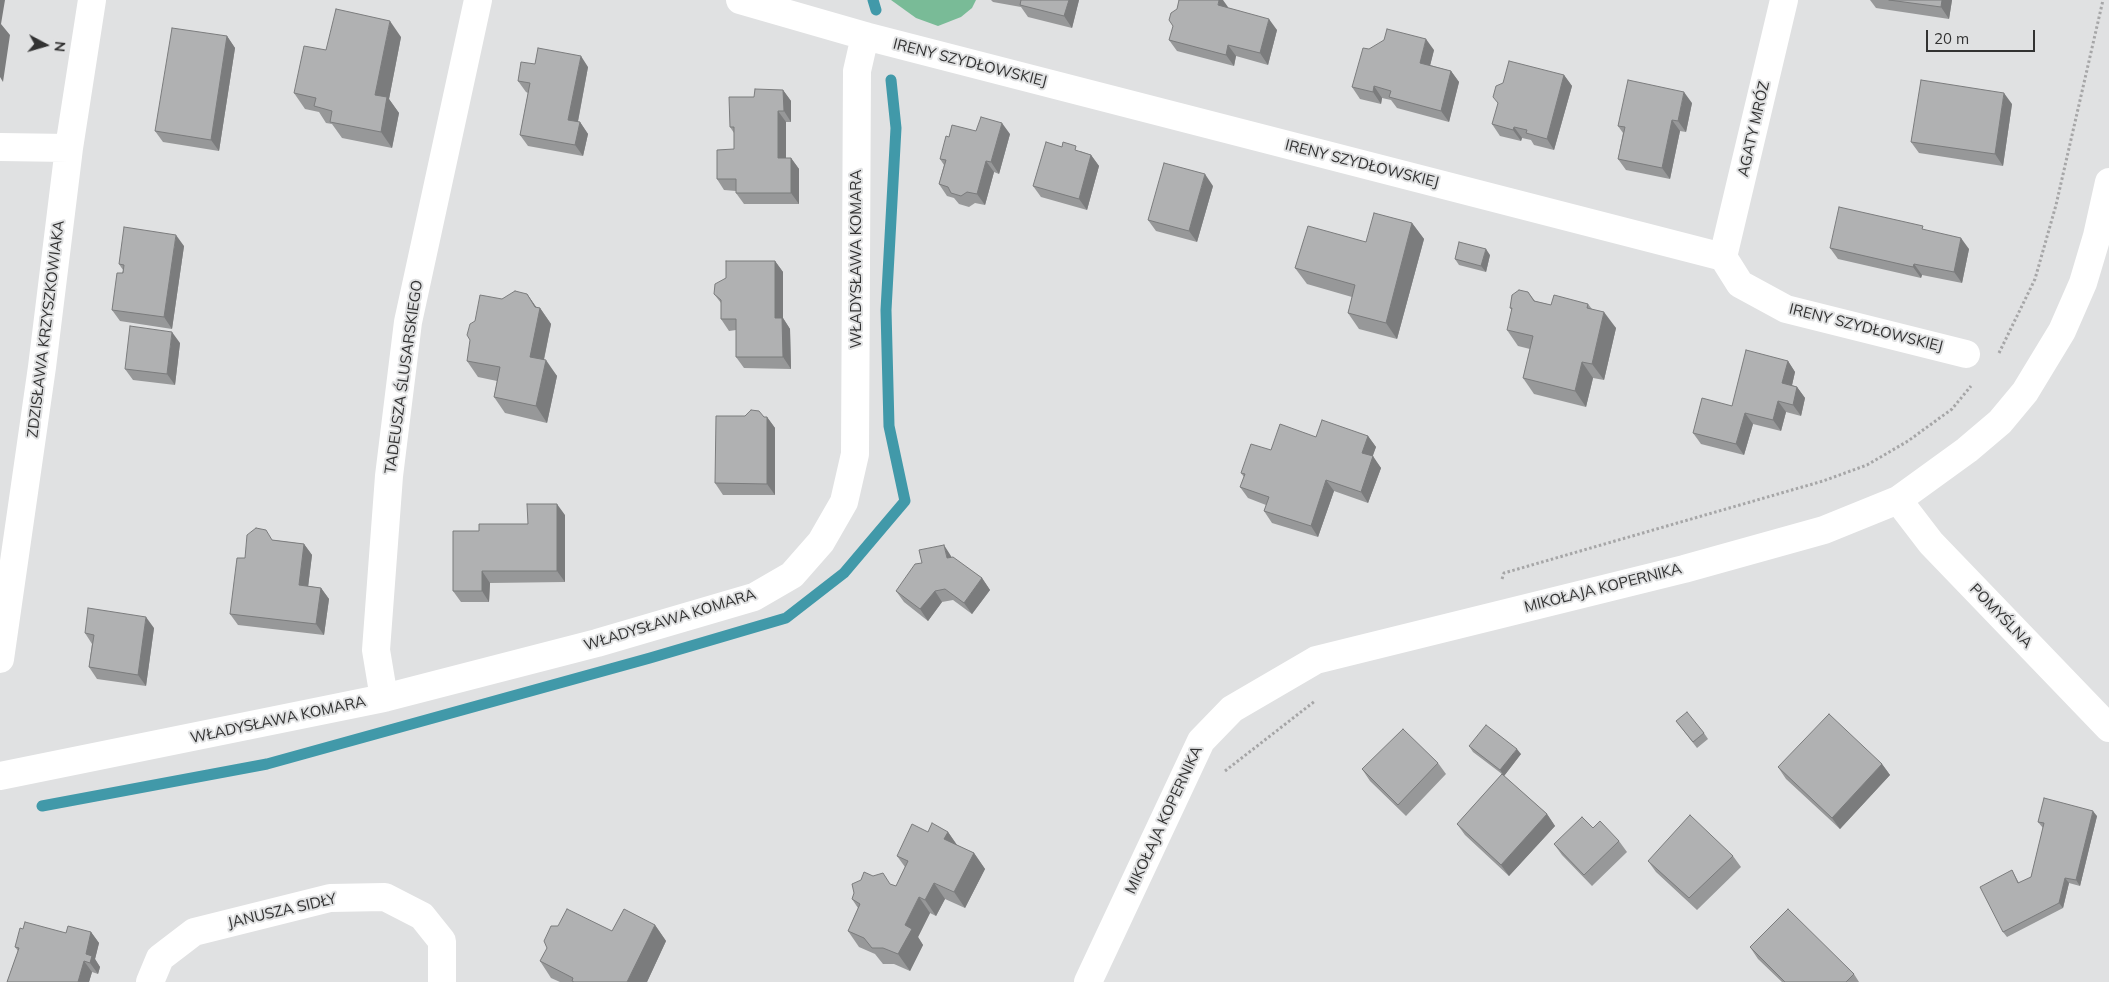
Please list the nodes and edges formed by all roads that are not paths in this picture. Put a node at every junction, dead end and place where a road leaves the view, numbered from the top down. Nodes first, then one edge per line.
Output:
1 (92, 0) edge
2 (478, 0) edge
3 (740, 0) edge
4 (1784, 0) edge
5 (865, 36) junction
6 (0, 147) edge
7 (68, 148) junction
8 (2109, 182) edge
9 (1723, 257) junction
10 (1966, 354) dead end
11 (1898, 500) junction
12 (0, 659) edge
13 (384, 698) junction
14 (2109, 728) edge
15 (0, 776) edge
16 (150, 982) edge
17 (442, 982) edge
18 (1088, 982) edge

1 - 7 street, ZDZISŁAWA KRZYSZKOWIAKA
2 - 13 street, TADEUSZA ŚLUSARSKIEGO
3 - 5 street, IRENY SZYDŁOWSKIEJ
4 - 9 street, AGATY MRÓZ
5 - 9 street, IRENY SZYDŁOWSKIEJ
5 - 13 street, WŁADYSŁAWA KOMARA
6 - 7 street
7 - 12 street, ZDZISŁAWA KRZYSZKOWIAKA
8 - 11 street, MIKOŁAJA KOPERNIKA
9 - 10 street, IRENY SZYDŁOWSKIEJ
11 - 14 street, POMYŚLNA
11 - 18 street, MIKOŁAJA KOPERNIKA
13 - 15 street, WŁADYSŁAWA KOMARA
16 - 17 street, JANUSZA SIDŁY

